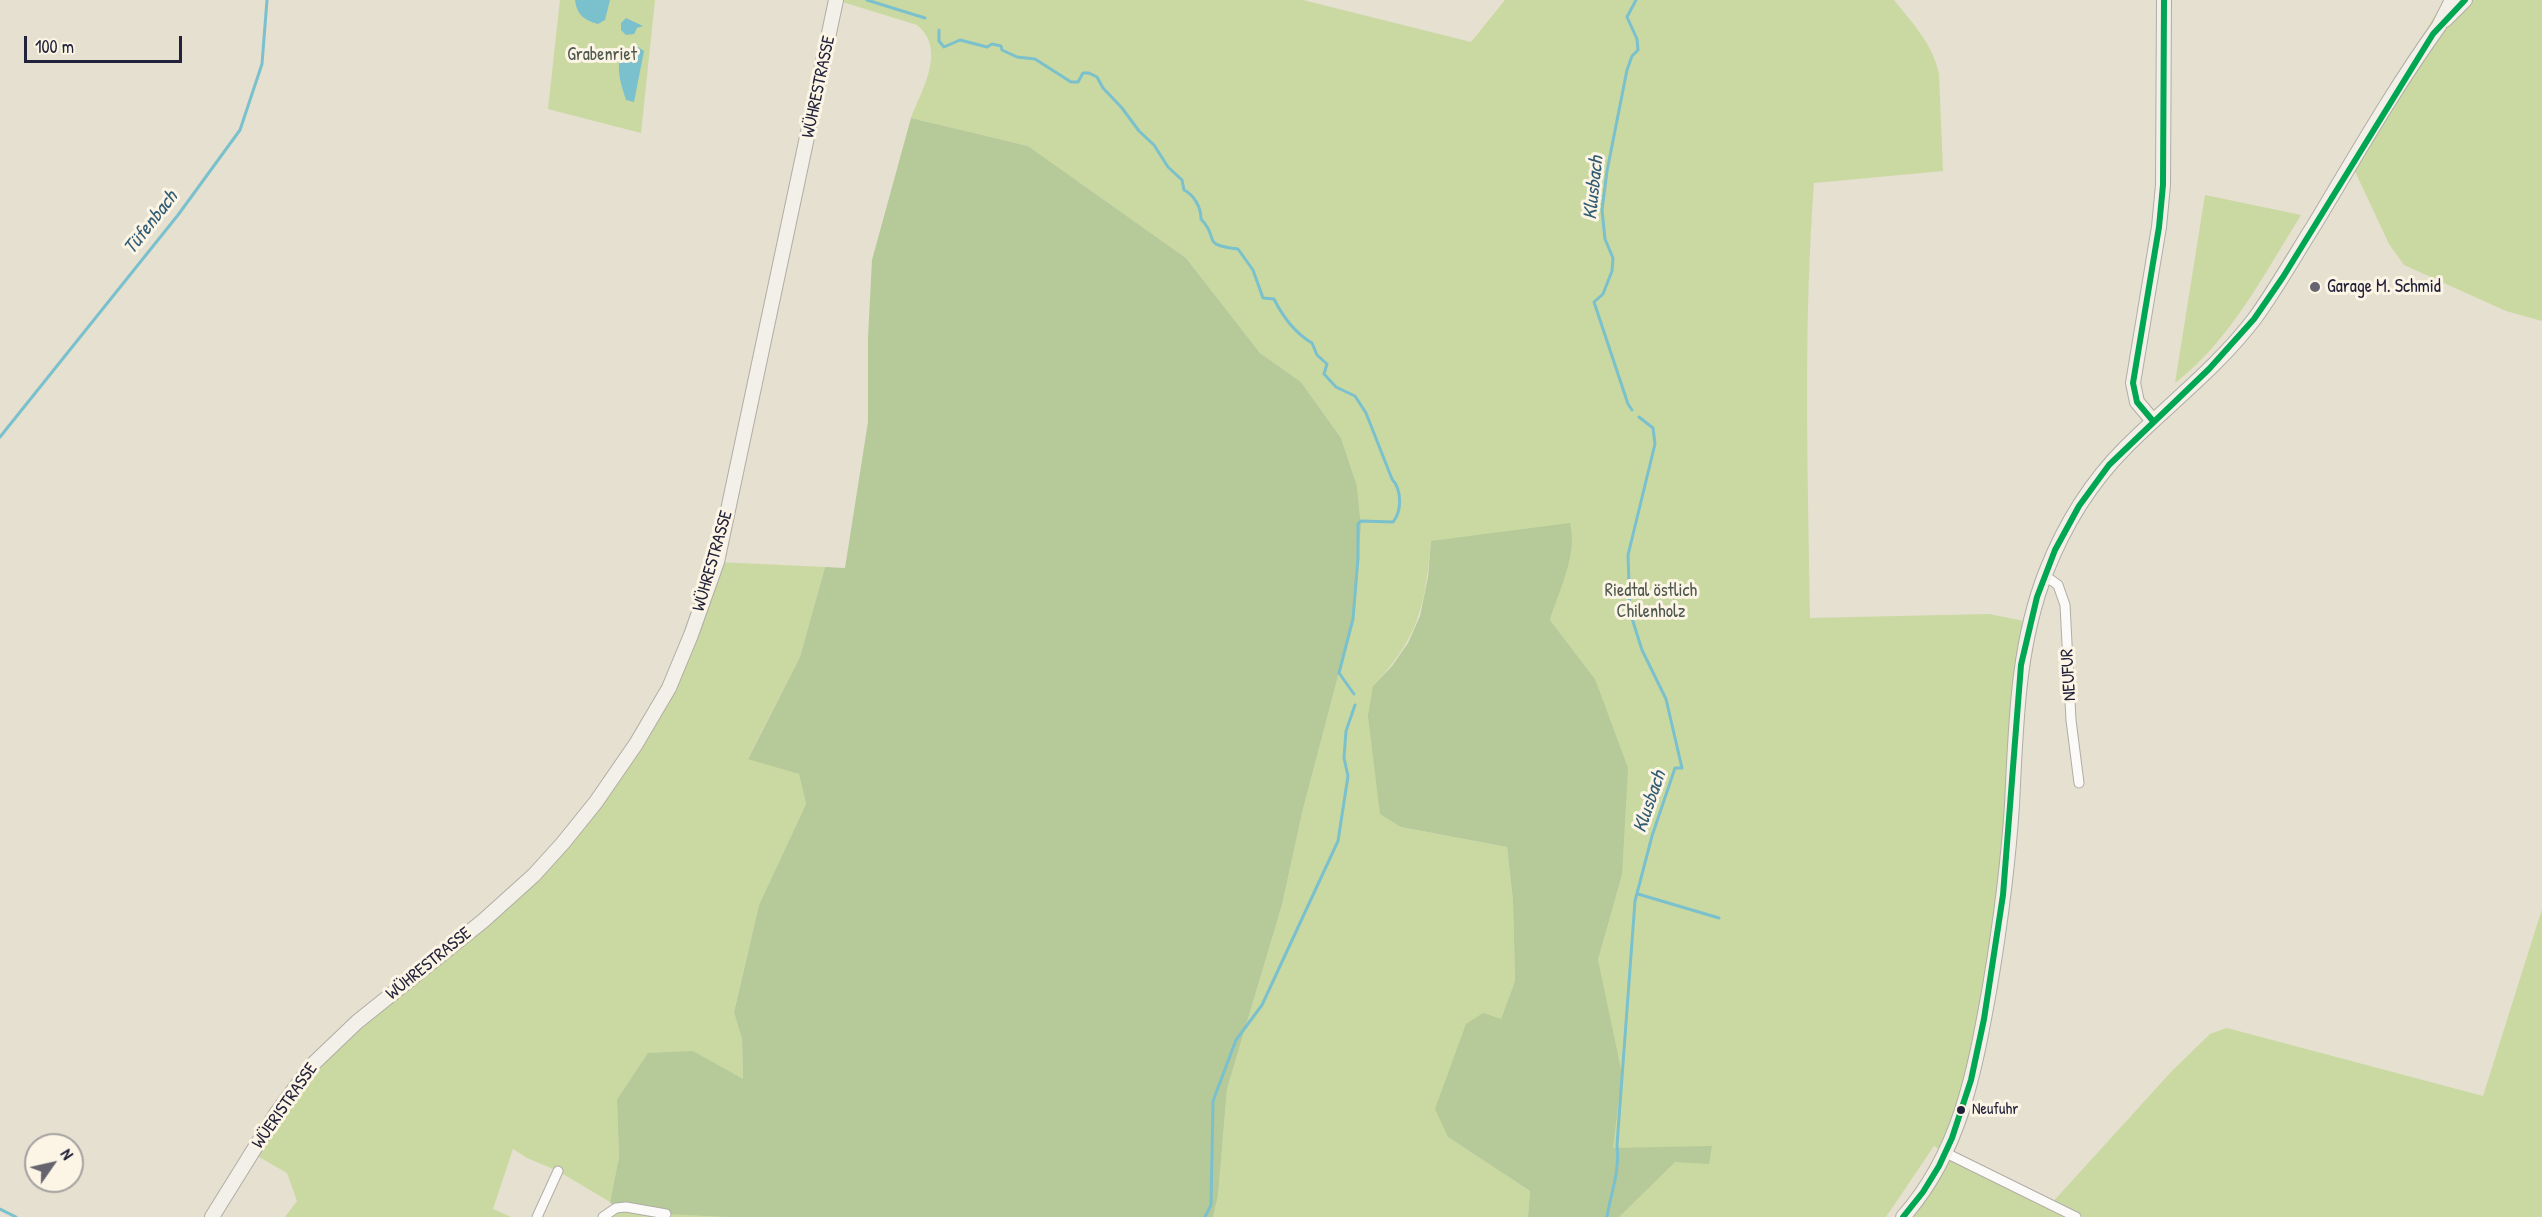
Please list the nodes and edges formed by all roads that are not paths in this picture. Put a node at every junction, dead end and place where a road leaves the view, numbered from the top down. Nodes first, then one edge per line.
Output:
1 (836, 0) edge
2 (2164, 0) edge
3 (2451, 0) edge
4 (2465, 0) edge
5 (2439, 26) junction
6 (2152, 421) junction
7 (2044, 575) junction
8 (2079, 783) dead end
9 (374, 1008) joint
10 (1946, 1153) junction
11 (558, 1171) dead end
12 (666, 1214) dead end
13 (212, 1217) edge
14 (537, 1217) edge
15 (603, 1217) edge
16 (1903, 1217) edge
17 (2076, 1217) edge

1 - 9 street, WÜHRESTRASSE
2 - 6 street
3 - 5 street
4 - 5 street
5 - 6 street
6 - 7 street
7 - 8 street, NEUFUR
7 - 10 street
9 - 13 street, WÜERISTRASSE
10 - 16 street
10 - 17 street
11 - 14 street
12 - 15 street

